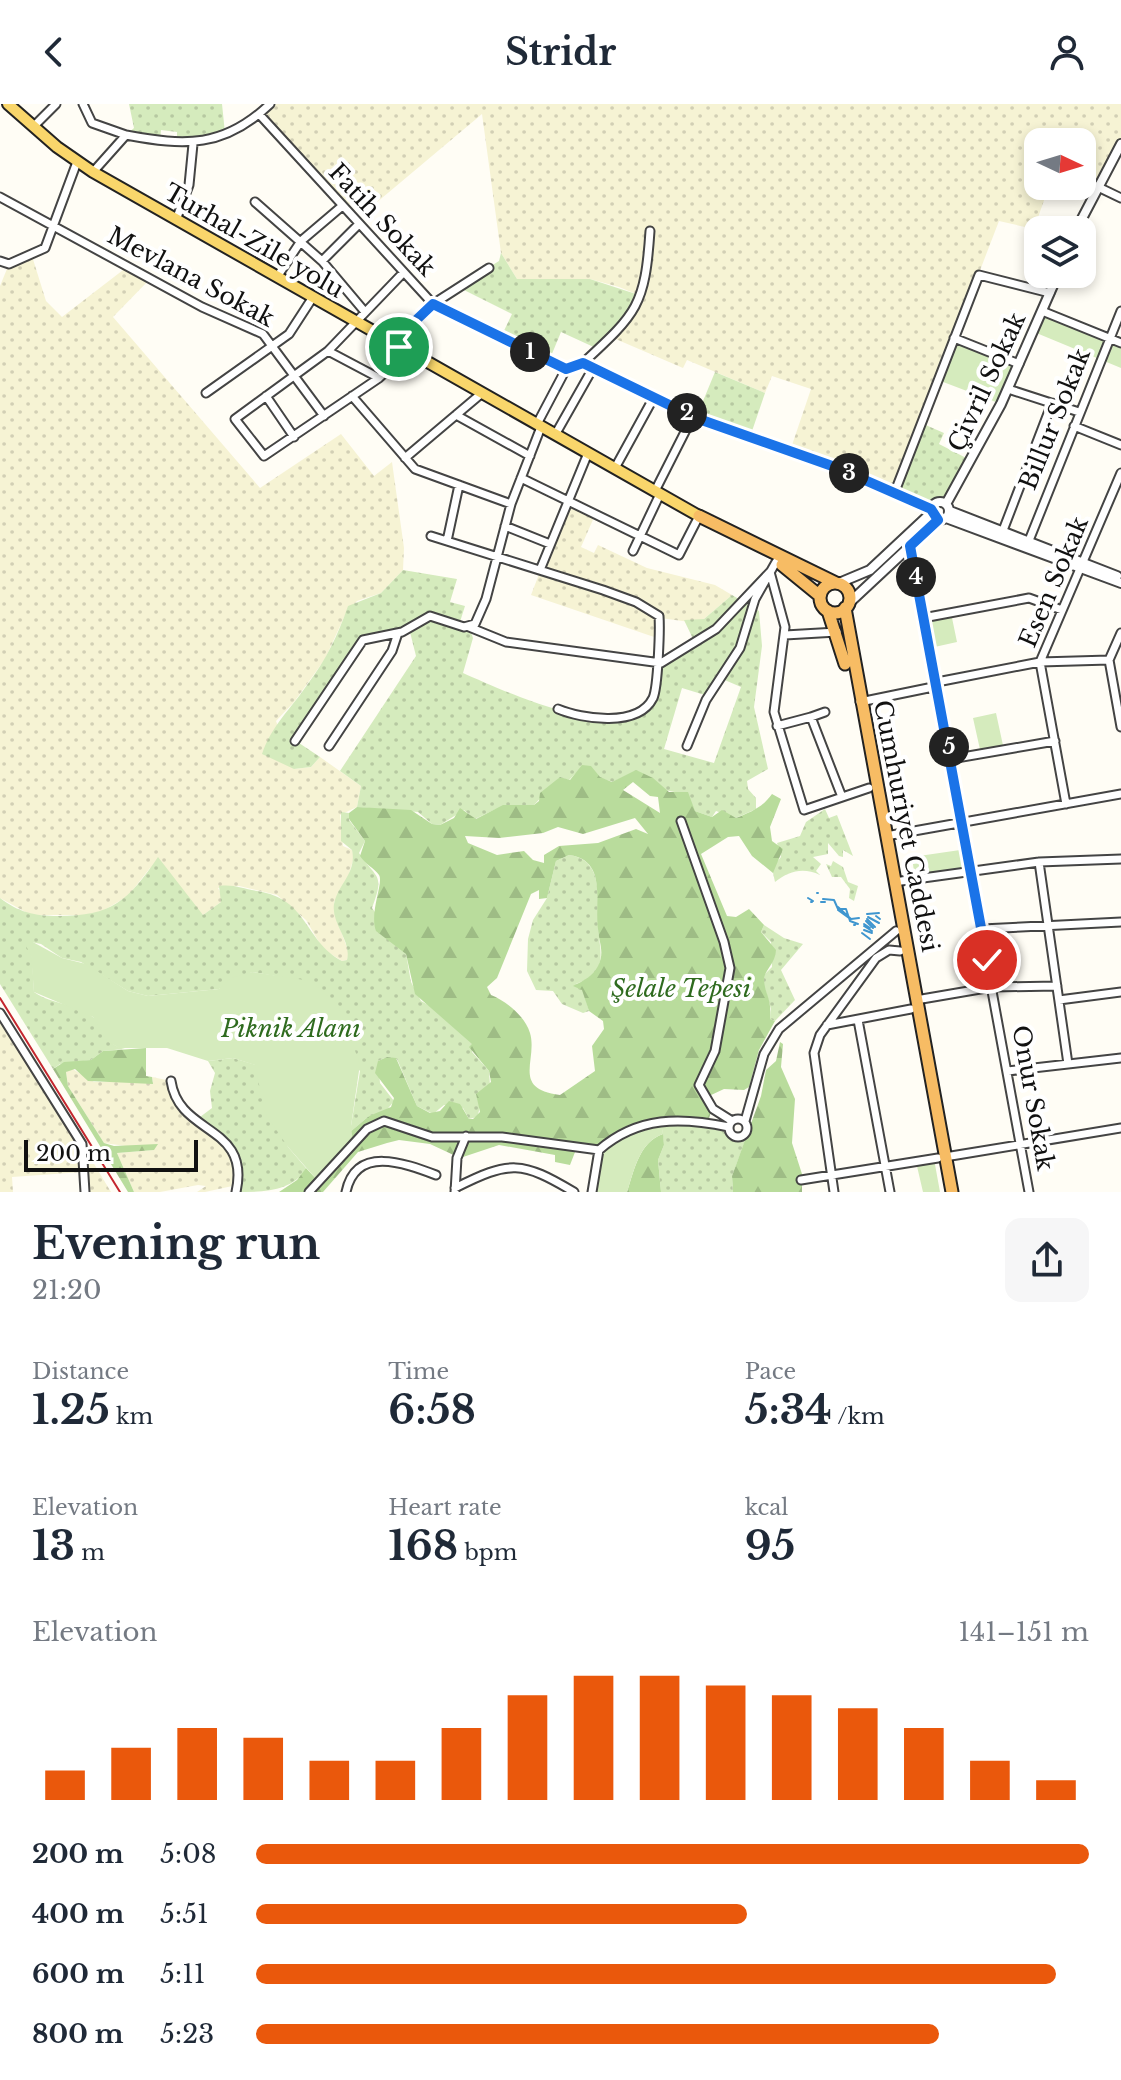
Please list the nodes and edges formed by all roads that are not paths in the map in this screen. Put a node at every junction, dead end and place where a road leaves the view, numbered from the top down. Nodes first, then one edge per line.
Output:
1 (8, 104) edge
2 (56, 104) edge
3 (83, 104) edge
4 (270, 104) edge
5 (17, 108) edge
6 (259, 114) junction
7 (34, 126) junction
8 (126, 135) junction
9 (193, 144) junction
10 (1121, 144) edge
11 (77, 162) junction
12 (93, 172) junction
13 (1096, 186) joint
14 (0, 197) edge
15 (1121, 198) edge
16 (255, 202) dead end
17 (341, 207) junction
18 (176, 220) junction
19 (358, 225) junction
20 (54, 226) junction
21 (650, 231) dead end
22 (301, 241) junction
23 (0, 261) edge
24 (322, 261) junction
25 (489, 268) dead end
26 (403, 273) junction
27 (277, 277) junction
28 (1052, 288) edge
29 (1050, 293) junction
30 (313, 297) junction
31 (433, 304) junction
32 (1042, 311) junction
33 (1121, 311) edge
34 (365, 312) junction
35 (355, 322) junction
36 (954, 338) junction
37 (1110, 338) junction
38 (392, 343) junction
39 (1121, 343) edge
40 (272, 344) junction
41 (328, 351) junction
42 (407, 352) junction
43 (583, 363) junction
44 (1019, 364) junction
45 (593, 368) junction
46 (566, 369) junction
47 (297, 374) junction
48 (379, 378) junction
49 (1008, 389) junction
50 (206, 393) dead end
51 (482, 393) junction
52 (266, 396) junction
53 (352, 396) junction
54 (654, 397) junction
55 (1052, 403) junction
56 (1079, 412) junction
57 (456, 415) junction
58 (324, 416) junction
59 (693, 416) junction
60 (539, 426) junction
61 (1074, 426) junction
62 (555, 435) junction
63 (294, 437) junction
64 (1121, 445) edge
65 (588, 453) junction
66 (530, 456) junction
67 (405, 458) junction
68 (615, 468) junction
69 (1121, 473) edge
70 (521, 478) junction
71 (459, 485) junction
72 (658, 492) junction
73 (894, 494) junction
74 (567, 502) junction
75 (511, 504) junction
76 (940, 513) junction
77 (699, 516) junction
78 (505, 526) junction
79 (1002, 533) junction
80 (431, 536) dead end
81 (640, 536) junction
82 (447, 541) junction
83 (1028, 543) junction
84 (550, 544) junction
85 (910, 546) junction
86 (633, 551) dead end
87 (497, 557) junction
88 (1080, 565) junction
89 (773, 567) junction
90 (540, 570) junction
91 (1121, 580) edge
92 (837, 583) junction
93 (820, 596) junction
94 (847, 606) junction
95 (1062, 610) junction
96 (828, 611) junction
97 (923, 618) junction
98 (469, 627) junction
99 (837, 632) junction
100 (398, 633) junction
101 (1121, 633) edge
102 (785, 635) junction
103 (1109, 660) junction
104 (1040, 662) junction
105 (655, 663) junction
106 (937, 684) junction
107 (860, 702) junction
108 (558, 709) dead end
109 (825, 712) dead end
110 (811, 717) junction
111 (1121, 721) edge
112 (777, 726) junction
113 (295, 741) dead end
114 (1055, 741) junction
115 (329, 746) dead end
116 (687, 746) dead end
117 (951, 759) junction
118 (869, 788) junction
119 (1121, 794) edge
120 (842, 797) junction
121 (1066, 804) junction
122 (681, 821) dead end
123 (962, 823) junction
124 (886, 836) junction
125 (1121, 859) edge
126 (1039, 862) junction
127 (971, 871) junction
128 (894, 882) junction
129 (1121, 922) edge
130 (1048, 926) junction
131 (982, 929) junction
132 (899, 930) junction
133 (879, 944) junction
134 (903, 950) junction
135 (885, 952) junction
136 (1057, 986) junction
137 (992, 987) junction
138 (1121, 992) edge
139 (1059, 1000) junction
140 (913, 1005) junction
141 (0, 1013) edge
142 (858, 1020) junction
143 (827, 1025) junction
144 (1121, 1058) edge
145 (1068, 1064) junction
146 (1008, 1071) junction
147 (171, 1081) dead end
148 (745, 1121) junction
149 (730, 1124) junction
150 (1121, 1128) edge
151 (466, 1136) junction
152 (1021, 1144) junction
153 (599, 1150) junction
154 (942, 1158) junction
155 (885, 1167) junction
156 (436, 1175) dead end
157 (831, 1175) junction
158 (801, 1180) dead end
159 (455, 1190) edge
160 (85, 1192) edge
161 (236, 1192) edge
162 (309, 1192) edge
163 (346, 1192) edge
164 (574, 1192) edge
165 (592, 1192) edge
166 (834, 1192) edge
167 (890, 1192) edge
168 (944, 1192) edge
169 (952, 1192) edge
170 (1029, 1192) edge

1 - 5 main road, Turhal-Zile yolu
2 - 7 street
3 - 8 street
4 - 6 street
5 - 7 main road, Turhal-Zile yolu
6 - 9 street
6 - 17 street, Fatih Sokak
7 - 11 main road, Turhal-Zile yolu
8 - 9 street
8 - 12 street
9 - 18 street
10 - 13 street
11 - 12 main road, Turhal-Zile yolu
11 - 20 street
12 - 18 main road, Turhal-Zile yolu
13 - 15 street
14 - 20 street, Mevlana Sokak
16 - 22 street
17 - 19 street, Fatih Sokak
17 - 22 street
18 - 27 main road, Turhal-Zile yolu
19 - 24 street
19 - 26 street, Fatih Sokak
20 - 23 street
20 - 40 street, Mevlana Sokak
21 - 43 street
22 - 24 street
22 - 27 street
24 - 34 street
25 - 31 street
26 - 31 street, Fatih Sokak
26 - 34 street
27 - 30 main road, Turhal-Zile yolu
28 - 29 street, Çivril Sokak
29 - 32 street, Çivril Sokak
29 - 36 street
30 - 35 main road, Turhal-Zile yolu
30 - 40 street
31 - 38 street
31 - 46 street, Fatih Sokak
32 - 37 street
32 - 44 street, Çivril Sokak
33 - 37 street, Billur Sokak
34 - 35 street
35 - 38 main road, Turhal-Zile yolu
35 - 41 street
36 - 44 street
36 - 73 street
37 - 39 street
37 - 56 street, Billur Sokak
38 - 42 main road, Turhal-Zile yolu
40 - 47 street, Mevlana Sokak
40 - 50 street
41 - 47 street
41 - 48 street
42 - 48 street
42 - 51 main road, Turhal-Zile yolu
43 - 45 street
43 - 46 street
44 - 49 street, Çivril Sokak
45 - 54 street
45 - 62 street
46 - 60 street
47 - 52 street
47 - 58 street, Mevlana Sokak
48 - 53 street
49 - 55 street
49 - 76 street, Çivril Sokak
51 - 57 street
51 - 60 main road, Turhal-Zile yolu
52 - 63 street
52 - 63 street
53 - 58 street
53 - 67 street
54 - 59 street
54 - 68 street
55 - 56 street
55 - 79 street
56 - 61 street, Billur Sokak
57 - 66 street
57 - 67 street
58 - 63 street
59 - 72 street
59 - 73 street
60 - 62 main road, Turhal-Zile yolu
60 - 66 street
61 - 64 street
61 - 83 street, Billur Sokak
62 - 65 main road, Turhal-Zile yolu
65 - 68 main road, Turhal-Zile yolu
65 - 74 street
66 - 70 street
67 - 71 street
68 - 72 main road, Turhal-Zile yolu
69 - 88 street, Esen Sokak
70 - 74 street
70 - 75 street
71 - 75 street
71 - 82 street
72 - 77 main road, Turhal-Zile yolu
72 - 81 street
73 - 76 street
74 - 81 street
74 - 84 street
75 - 78 street
76 - 79 street
76 - 85 street
76 - 88 street
76 - 92 street
77 - 81 street
77 - 89 highway, Cumhuriyet Caddesi
77 - 92 highway
78 - 84 street
78 - 87 street
79 - 83 street
80 - 82 street
81 - 86 street
82 - 87 street
83 - 88 street
84 - 90 street
85 - 94 street
85 - 97 street, Onur Sokak
87 - 90 street
87 - 98 street
88 - 91 street
88 - 95 street, Esen Sokak
89 - 93 highway, Cumhuriyet Caddesi
89 - 102 street
89 - 105 street
89 - 116 street
90 - 105 street
92 - 93 highway
92 - 94 highway, Cumhuriyet Caddesi
93 - 96 highway, Cumhuriyet Caddesi
94 - 96 highway
94 - 107 highway, Cumhuriyet Caddesi
95 - 97 street
95 - 104 street, Esen Sokak
96 - 99 highway, Cumhuriyet Caddesi
97 - 106 street, Onur Sokak
98 - 100 street
98 - 105 street
99 - 102 street
99 - 118 highway, Cumhuriyet Caddesi
100 - 113 street
100 - 115 street
101 - 103 street
102 - 112 street
103 - 104 street
103 - 111 street
104 - 106 street
104 - 114 street, Esen Sokak
105 - 108 street
106 - 107 street
106 - 117 street, Onur Sokak
107 - 124 highway, Cumhuriyet Caddesi
109 - 110 street
110 - 112 street
110 - 120 street
112 - 120 street
114 - 117 street
114 - 121 street, Esen Sokak
117 - 123 street, Onur Sokak
118 - 120 street
118 - 132 highway, Cumhuriyet Caddesi
119 - 121 street
121 - 123 street
122 - 149 street
123 - 124 street
123 - 127 street, Onur Sokak
124 - 128 highway, Cumhuriyet Caddesi
125 - 126 street
126 - 127 street
126 - 130 street
127 - 128 street
127 - 131 street, Onur Sokak
128 - 132 highway, Cumhuriyet Caddesi
129 - 130 street
130 - 131 street
130 - 136 street
131 - 137 street, Onur Sokak
132 - 133 street
132 - 134 highway, Cumhuriyet Caddesi
133 - 135 street
133 - 148 street
134 - 135 street
134 - 140 highway, Cumhuriyet Caddesi
135 - 143 street
136 - 137 street
136 - 139 street
137 - 140 street
137 - 146 street, Onur Sokak
138 - 139 street
139 - 145 street
140 - 142 street
140 - 154 highway, Cumhuriyet Caddesi
141 - 160 street
142 - 143 street
142 - 155 street
143 - 157 street
144 - 145 street
145 - 146 street
146 - 152 street, Onur Sokak
147 - 161 street
148 - 149 street
148 - 149 street
149 - 153 street
150 - 152 street
151 - 153 street
151 - 159 street
151 - 162 street
152 - 154 street
152 - 170 street, Onur Sokak
153 - 165 street
154 - 155 street
154 - 168 highway, Cumhuriyet Caddesi
154 - 169 highway, Cumhuriyet Caddesi
155 - 157 street
155 - 167 street
156 - 163 street
157 - 158 street
157 - 166 street
159 - 164 street

